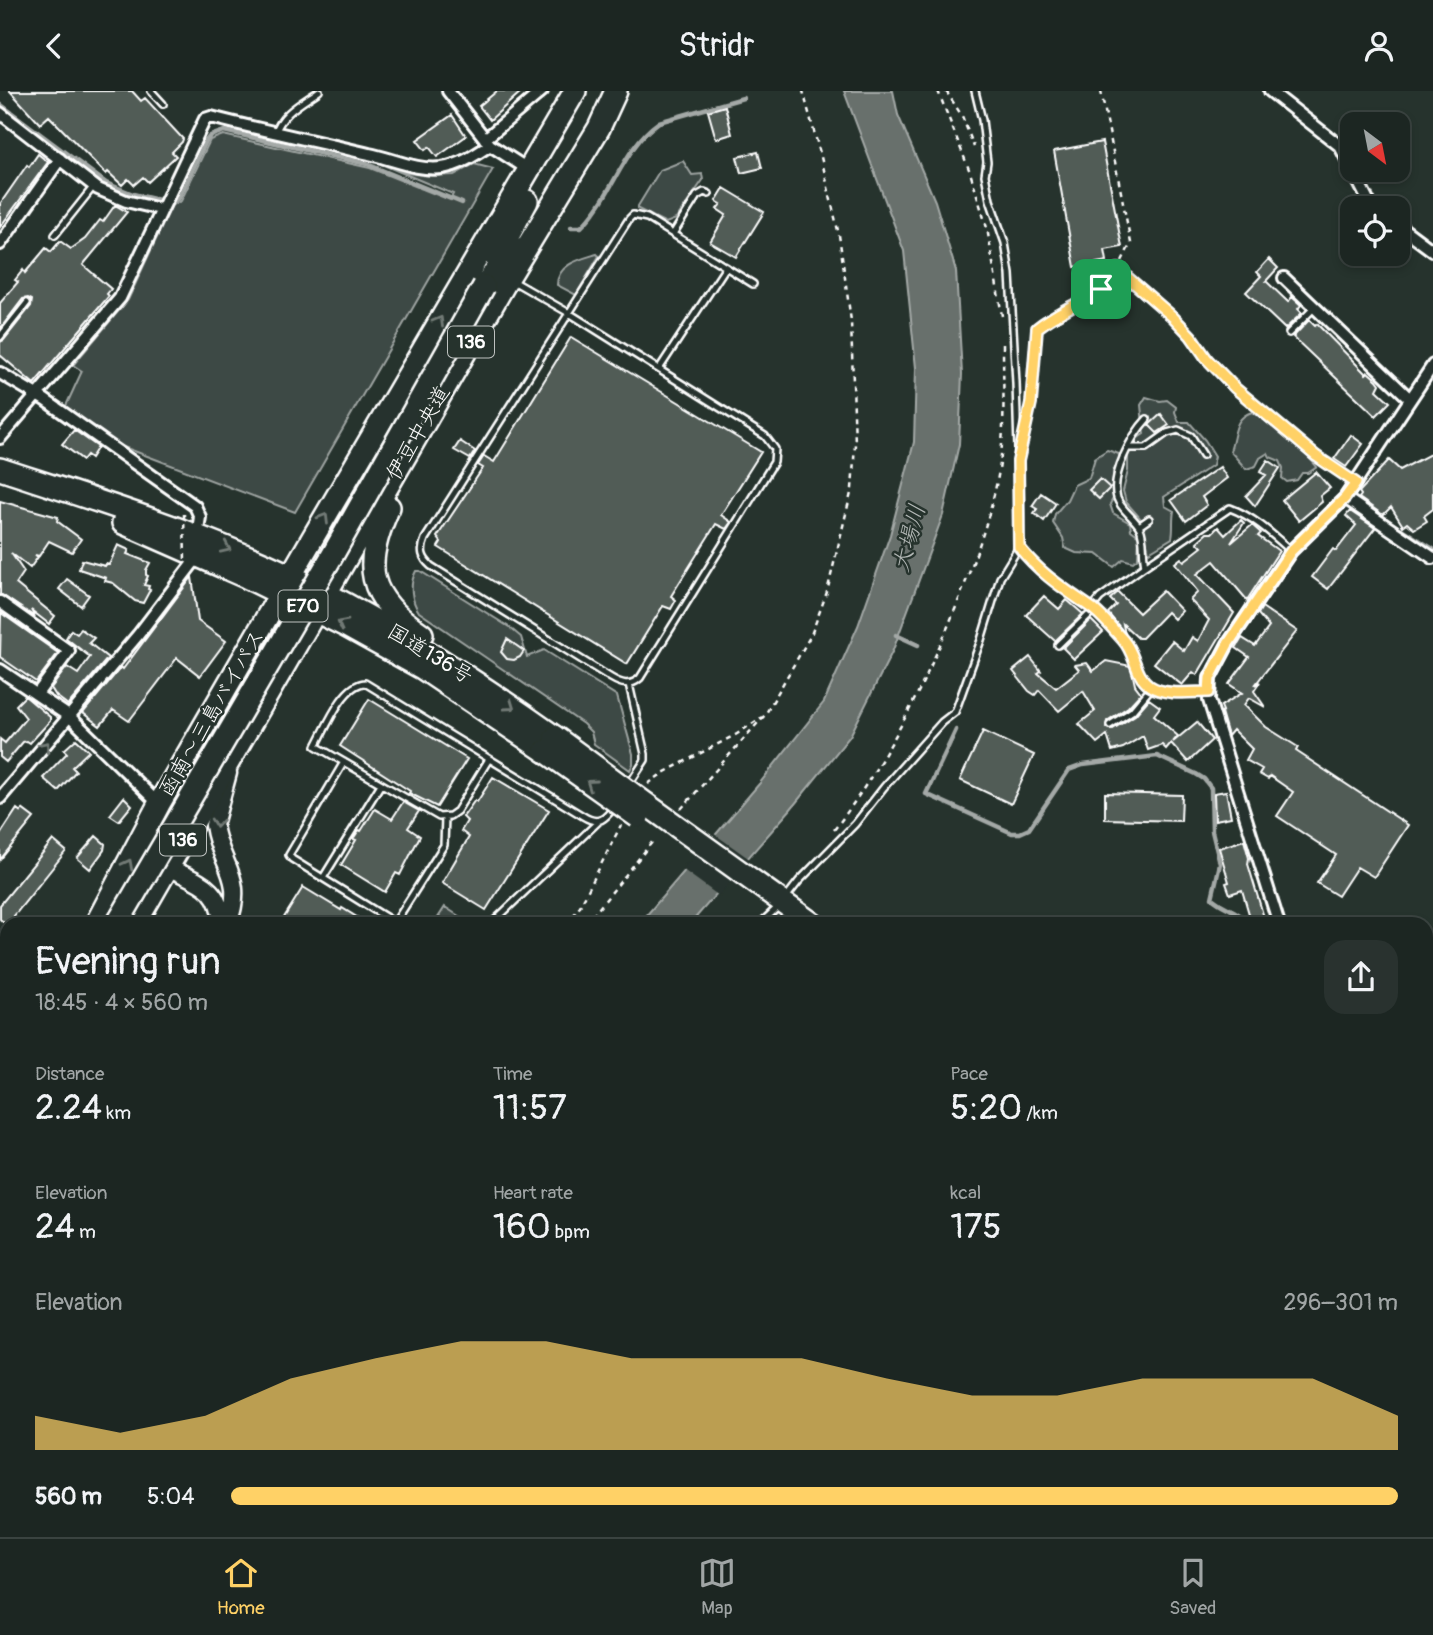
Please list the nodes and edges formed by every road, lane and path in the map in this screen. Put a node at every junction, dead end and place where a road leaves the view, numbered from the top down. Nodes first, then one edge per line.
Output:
1 (151, 91) edge
2 (319, 91) edge
3 (448, 91) edge
4 (542, 91) edge
5 (575, 91) edge
6 (591, 91) edge
7 (603, 91) edge
8 (617, 91) edge
9 (625, 91) edge
10 (803, 91) edge
11 (938, 91) edge
12 (946, 91) edge
13 (975, 91) edge
14 (1101, 91) edge
15 (1270, 91) edge
16 (163, 104) dead end
17 (0, 113) edge
18 (598, 128) junction
19 (275, 134) junction
20 (488, 142) junction
21 (60, 159) junction
22 (528, 170) junction
23 (985, 175) junction
24 (94, 186) junction
25 (709, 194) dead end
26 (1366, 196) edge
27 (160, 209) junction
28 (1410, 234) edge
29 (55, 235) dead end
30 (673, 235) junction
31 (0, 244) edge
32 (1433, 251) edge
33 (726, 267) junction
34 (1118, 269) junction
35 (508, 278) junction
36 (1283, 278) dead end
37 (753, 284) dead end
38 (484, 286) junction
39 (27, 303) dead end
40 (1314, 307) junction
41 (569, 313) junction
42 (1002, 316) dead end
43 (1289, 333) dead end
44 (0, 337) edge
45 (1003, 341) dead end
46 (1433, 365) edge
47 (457, 367) junction
48 (659, 369) junction
49 (0, 373) edge
50 (35, 394) junction
51 (1410, 399) junction
52 (1147, 419) dead end
53 (1026, 426) dead end
54 (0, 438) edge
55 (1128, 448) junction
56 (1203, 455) dead end
57 (0, 469) edge
58 (1356, 483) junction
59 (0, 484) edge
60 (1345, 498) junction
61 (184, 514) dead end
62 (1149, 519) dead end
63 (1139, 526) junction
64 (1019, 547) junction
65 (193, 551) junction
66 (1291, 551) junction
67 (1433, 558) edge
68 (1145, 565) junction
69 (285, 585) junction
70 (0, 602) edge
71 (321, 602) junction
72 (1093, 609) junction
73 (1058, 645) dead end
74 (0, 670) edge
75 (629, 684) junction
76 (483, 686) junction
77 (1152, 687) junction
78 (1209, 692) junction
79 (37, 694) junction
80 (765, 715) junction
81 (70, 717) junction
82 (1110, 726) dead end
83 (550, 744) junction
84 (232, 757) junction
85 (489, 759) junction
86 (344, 762) junction
87 (381, 784) junction
88 (0, 798) edge
89 (159, 804) junction
90 (638, 808) junction
91 (445, 817) junction
92 (598, 822) junction
93 (668, 829) junction
94 (832, 832) dead end
95 (168, 867) junction
96 (323, 879) junction
97 (773, 910) edge
98 (100, 917) edge
99 (121, 917) edge
100 (139, 917) edge
101 (221, 917) edge
102 (231, 917) edge
103 (385, 917) edge
104 (399, 917) edge
105 (498, 917) edge
106 (572, 917) edge
107 (592, 917) edge
108 (793, 917) edge
109 (1277, 917) edge

1 - 16 lane
2 - 19 lane
3 - 20 street
4 - 20 street
5 - 22 highway, 伊豆中央道 / 136
6 - 38 highway
7 - 38 highway
8 - 18 highway, 伊豆中央道 / 136
9 - 18 highway
10 - 80 path
11 - 42 path
12 - 23 path
13 - 23 lane
14 - 34 path
15 - 26 street
17 - 21 street
18 - 35 highway, 伊豆中央道 / 136
19 - 20 street
19 - 27 street
20 - 22 street
21 - 24 street
21 - 31 street
69 -> 22 highway, 伊豆中央道 / 136
23 - 64 lane
24 - 27 street
24 - 29 lane
25 - 30 lane
27 - 50 street
28 - 32 street
30 - 33 lane
30 - 41 lane
33 - 37 lane
33 - 48 lane
34 - 53 path
34 - 58 path
35 - 41 lane
35 - 47 highway, 伊豆中央道 / 136
36 - 40 street
38 - 99 highway, E70, bridge
39 - 44 lane
40 - 43 lane
40 - 51 street
41 - 48 lane
41 - 75 lane
45 - 94 path
46 - 51 street
47 - 71 highway, 伊豆中央道 / 136
47 - 76 highway
48 - 75 lane
49 - 50 street
50 - 54 street
50 - 65 street
51 - 58 street
52 - 55 lane
55 - 56 lane
55 - 63 lane
57 - 65 highway, 国道136号
58 - 60 street
59 - 65 highway, 国道136号
60 - 66 street
60 - 67 street
61 - 65 path, bridge
62 - 63 lane
63 - 68 lane
64 - 72 lane
64 - 97 lane
65 - 69 highway, 国道136号
65 - 81 street
66 - 68 lane
66 - 78 street
68 - 72 lane
69 - 71 highway, 国道136号
69 - 89 highway, 函南～三島バイパス / 136
70 - 79 street
71 - 76 highway, 国道136号
83 -> 71 highway, 国道136号
71 - 84 highway, 函南～三島バイパス / 136
72 - 73 lane
72 - 77 lane
74 - 79 street
75 - 92 lane
76 -> 83 highway, 国道136号
77 - 78 lane
77 - 82 lane
78 - 109 street
79 - 81 street
80 - 90 path
80 - 93 path
88 -> 81 street
81 - 89 street
83 - 90 highway, 国道136号, bridge
84 - 95 highway, 函南～三島バイパス / 136
84 -> 102 street
85 - 86 lane
85 - 91 lane
85 - 92 lane
86 - 87 lane
86 - 96 lane
87 - 91 lane
87 - 96 lane
98 -> 89 highway, 函南～三島バイパス / 136
90 - 93 highway, 国道136号
90 - 106 path
91 - 104 lane
92 - 105 lane
93 - 97 highway, 国道136号
93 - 107 path
95 - 100 highway, 函南～三島バイパス / 136
95 - 101 street
96 - 103 lane
97 - 108 highway, 国道136号

